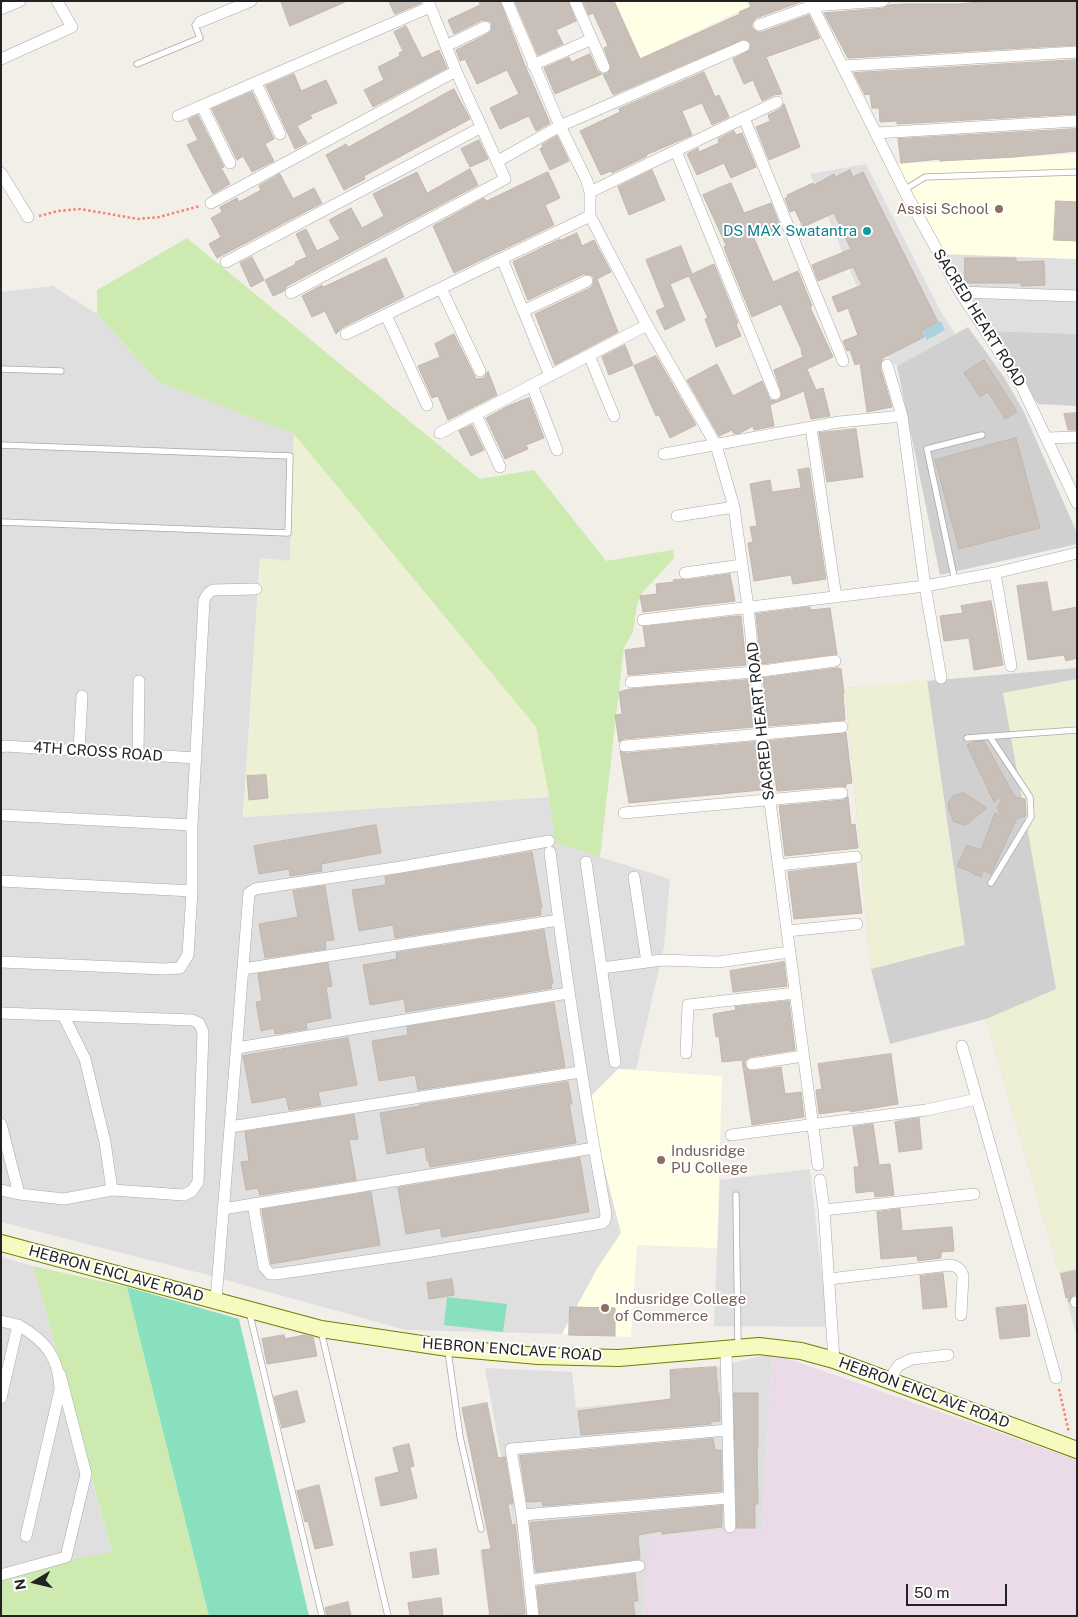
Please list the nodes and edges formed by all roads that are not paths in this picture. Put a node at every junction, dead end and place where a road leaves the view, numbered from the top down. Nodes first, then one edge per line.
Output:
1 (20, 1) edge
2 (57, 1) edge
3 (251, 1) edge
4 (507, 1) edge
5 (575, 1) edge
6 (883, 1) edge
7 (811, 3) edge
8 (429, 4) edge
9 (1, 9) edge
10 (200, 22) joint
11 (759, 26) dead end
12 (485, 27) dead end
13 (592, 39) junction
14 (446, 46) junction
15 (744, 46) dead end
16 (1077, 52) edge
17 (1, 59) edge
18 (137, 64) dead end
19 (533, 64) junction
20 (604, 66) dead end
21 (842, 66) junction
22 (456, 71) junction
23 (256, 83) junction
24 (777, 102) dead end
25 (202, 106) junction
26 (178, 116) dead end
27 (744, 118) junction
28 (1077, 121) edge
29 (560, 126) junction
30 (482, 127) junction
31 (280, 134) dead end
32 (876, 134) junction
33 (676, 150) junction
34 (498, 161) junction
35 (230, 163) dead end
36 (1077, 172) edge
37 (1, 173) edge
38 (904, 190) junction
39 (590, 192) junction
40 (212, 202) road end
41 (590, 216) junction
42 (28, 217) road end
43 (502, 258) junction
44 (226, 262) dead end
45 (587, 281) dead end
46 (441, 288) junction
47 (960, 292) junction
48 (291, 293) dead end
49 (1077, 296) edge
50 (523, 311) junction
51 (386, 315) junction
52 (647, 324) junction
53 (346, 334) dead end
54 (589, 355) junction
55 (843, 361) dead end
56 (887, 365) dead end
57 (1, 369) edge
58 (61, 371) dead end
59 (480, 371) dead end
60 (550, 376) junction
61 (532, 385) junction
62 (775, 394) dead end
63 (428, 406) dead end
64 (476, 414) junction
65 (614, 416) dead end
66 (902, 416) junction
67 (811, 428) junction
68 (440, 433) dead end
69 (982, 435) dead end
70 (1077, 437) edge
71 (1047, 438) junction
72 (1, 445) edge
73 (716, 445) junction
74 (556, 450) dead end
75 (664, 454) dead end
76 (500, 467) dead end
77 (1077, 503) edge
78 (734, 507) junction
79 (677, 516) dead end
80 (1, 522) edge
81 (1077, 553) edge
82 (742, 565) junction
83 (685, 573) dead end
84 (995, 573) junction
85 (955, 581) junction
86 (925, 586) junction
87 (256, 589) dead end
88 (836, 597) junction
89 (748, 608) junction
90 (642, 620) dead end
91 (834, 661) dead end
92 (1011, 666) dead end
93 (755, 672) junction
94 (941, 678) dead end
95 (139, 681) dead end
96 (631, 682) dead end
97 (82, 696) dead end
98 (842, 727) dead end
99 (1077, 730) edge
100 (761, 734) junction
101 (990, 737) junction
102 (967, 738) dead end
103 (625, 746) dead end
104 (1, 747) edge
105 (79, 750) junction
106 (138, 754) junction
107 (196, 758) junction
108 (842, 793) dead end
109 (769, 800) junction
110 (624, 813) dead end
111 (1, 815) edge
112 (192, 825) junction
113 (856, 857) dead end
114 (586, 862) dead end
115 (778, 865) junction
116 (634, 877) dead end
117 (1, 881) edge
118 (992, 884) dead end
119 (192, 890) junction
120 (558, 920) junction
121 (857, 924) dead end
122 (787, 931) junction
123 (789, 952) junction
124 (1, 962) edge
125 (647, 962) junction
126 (602, 968) junction
127 (243, 969) junction
128 (795, 992) junction
129 (568, 993) junction
130 (1, 1013) edge
131 (63, 1016) junction
132 (962, 1046) dead end
133 (237, 1048) junction
134 (686, 1053) dead end
135 (803, 1056) junction
136 (616, 1062) dead end
137 (752, 1064) dead end
138 (580, 1072) junction
139 (977, 1100) junction
140 (812, 1123) junction
141 (1, 1124) edge
142 (230, 1127) junction
143 (731, 1135) dead end
144 (594, 1148) junction
145 (818, 1165) dead end
146 (820, 1180) dead end
147 (1, 1190) edge
148 (112, 1190) junction
149 (18, 1194) junction
150 (736, 1194) dead end
151 (974, 1194) dead end
152 (253, 1204) junction
153 (223, 1209) junction
154 (824, 1210) junction
155 (1, 1243) edge
156 (829, 1279) junction
157 (216, 1300) junction
158 (249, 1310) junction
159 (961, 1315) dead end
160 (1, 1321) edge
161 (18, 1325) junction
162 (321, 1329) junction
163 (448, 1348) junction
164 (732, 1348) junction
165 (948, 1355) dead end
166 (834, 1360) junction
167 (60, 1374) junction
168 (1056, 1378) road end
169 (889, 1380) junction
170 (1, 1398) edge
171 (728, 1430) junction
172 (1075, 1449) edge
173 (729, 1498) junction
174 (522, 1515) junction
175 (730, 1527) dead end
176 (481, 1529) dead end
177 (26, 1536) dead end
178 (639, 1566) dead end
179 (1, 1575) edge
180 (530, 1580) junction
181 (322, 1616) edge
182 (388, 1616) edge
183 (533, 1616) edge

1 - 9 street
2 - 17 street
3 - 10 street
4 - 19 street
5 - 13 street
6 - 7 street
7 - 11 street
7 - 21 street, SACRED HEART ROAD
8 - 14 street
8 - 23 street
10 - 18 lane
12 - 14 street
13 - 19 street
13 - 20 street
14 - 22 street
15 - 29 street
16 - 21 street
19 - 29 street
21 - 32 street, SACRED HEART ROAD
22 - 30 street
22 - 40 street
23 - 25 street
23 - 31 street
24 - 27 street
25 - 26 street
25 - 35 street
27 - 33 street
27 - 55 street
28 - 32 street
29 - 34 street
29 - 39 street
30 - 34 street
30 - 44 street
32 - 38 street, SACRED HEART ROAD
33 - 39 street
33 - 62 street
34 - 48 street
36 - 38 lane
37 - 42 street
38 - 47 street, SACRED HEART ROAD
39 - 41 street
41 - 43 street
41 - 52 street, SACRED HEART ROAD
43 - 46 street
43 - 50 street
45 - 50 street
46 - 51 street
46 - 59 street
47 - 49 street
47 - 71 street, SACRED HEART ROAD
50 - 60 street
51 - 53 street
51 - 63 street
52 - 54 street
52 - 73 street, SACRED HEART ROAD
54 - 60 street
54 - 65 street
56 - 66 street
57 - 58 lane
60 - 61 street
61 - 64 street
61 - 74 street
64 - 68 street
64 - 76 street
66 - 67 street
66 - 86 street
67 - 73 street
67 - 88 street
69 - 85 lane
70 - 71 street
71 - 77 street, SACRED HEART ROAD
72 - 80 lane
73 - 75 street
73 - 78 street, SACRED HEART ROAD
78 - 79 street
78 - 82 street, SACRED HEART ROAD
81 - 84 street
82 - 83 street
82 - 89 street, SACRED HEART ROAD
84 - 85 street
84 - 92 street
85 - 86 street
86 - 88 street
86 - 94 street
87 - 107 street
88 - 89 street
89 - 90 street
89 - 93 street, SACRED HEART ROAD
91 - 93 street
93 - 96 street
93 - 100 street, SACRED HEART ROAD
95 - 106 street
97 - 105 street
98 - 100 street
99 - 101 lane
100 - 103 street
100 - 109 street, SACRED HEART ROAD
101 - 102 lane
101 - 118 lane
104 - 105 street, 4TH CROSS ROAD
105 - 106 street, 4TH CROSS ROAD
106 - 107 street, 4TH CROSS ROAD
107 - 112 street
108 - 109 street
109 - 110 street
109 - 115 street, SACRED HEART ROAD
111 - 112 street
112 - 119 street
113 - 115 street
114 - 126 street
115 - 122 street, SACRED HEART ROAD
116 - 125 street
117 - 119 street
119 - 124 street
120 - 127 street
120 - 127 street
120 - 129 street
121 - 122 street
122 - 123 street, SACRED HEART ROAD
123 - 125 street
123 - 128 street, SACRED HEART ROAD
125 - 126 street
126 - 136 street
127 - 133 street
128 - 134 street
128 - 135 street, SACRED HEART ROAD
129 - 133 street
129 - 138 street
130 - 131 street
131 - 148 street
131 - 148 street
132 - 139 street
133 - 142 street
135 - 137 street
135 - 140 street, SACRED HEART ROAD
138 - 142 street
138 - 144 street
139 - 140 street
139 - 168 street
140 - 143 street
140 - 145 street, SACRED HEART ROAD
141 - 149 street
142 - 153 street
144 - 152 street
144 - 152 street
146 - 154 street
147 - 149 street
148 - 149 street
150 - 164 lane
151 - 154 street
152 - 153 street
153 - 157 street
154 - 156 street
155 - 157 street, HEBRON ENCLAVE ROAD
156 - 159 street
156 - 166 street
157 - 158 street, HEBRON ENCLAVE ROAD
158 - 162 street, HEBRON ENCLAVE ROAD
158 - 181 lane
160 - 161 street
161 - 167 street
161 - 170 street
162 - 163 street, HEBRON ENCLAVE ROAD
162 - 182 lane
163 - 164 street, HEBRON ENCLAVE ROAD
163 - 176 lane
164 - 166 street, HEBRON ENCLAVE ROAD
164 - 171 street
165 - 169 street
166 - 169 street, HEBRON ENCLAVE ROAD
167 - 177 street
167 - 179 street
169 - 172 street, HEBRON ENCLAVE ROAD
171 - 173 street
171 - 174 street
173 - 174 street
173 - 175 street
174 - 180 street
178 - 180 street
180 - 183 street

